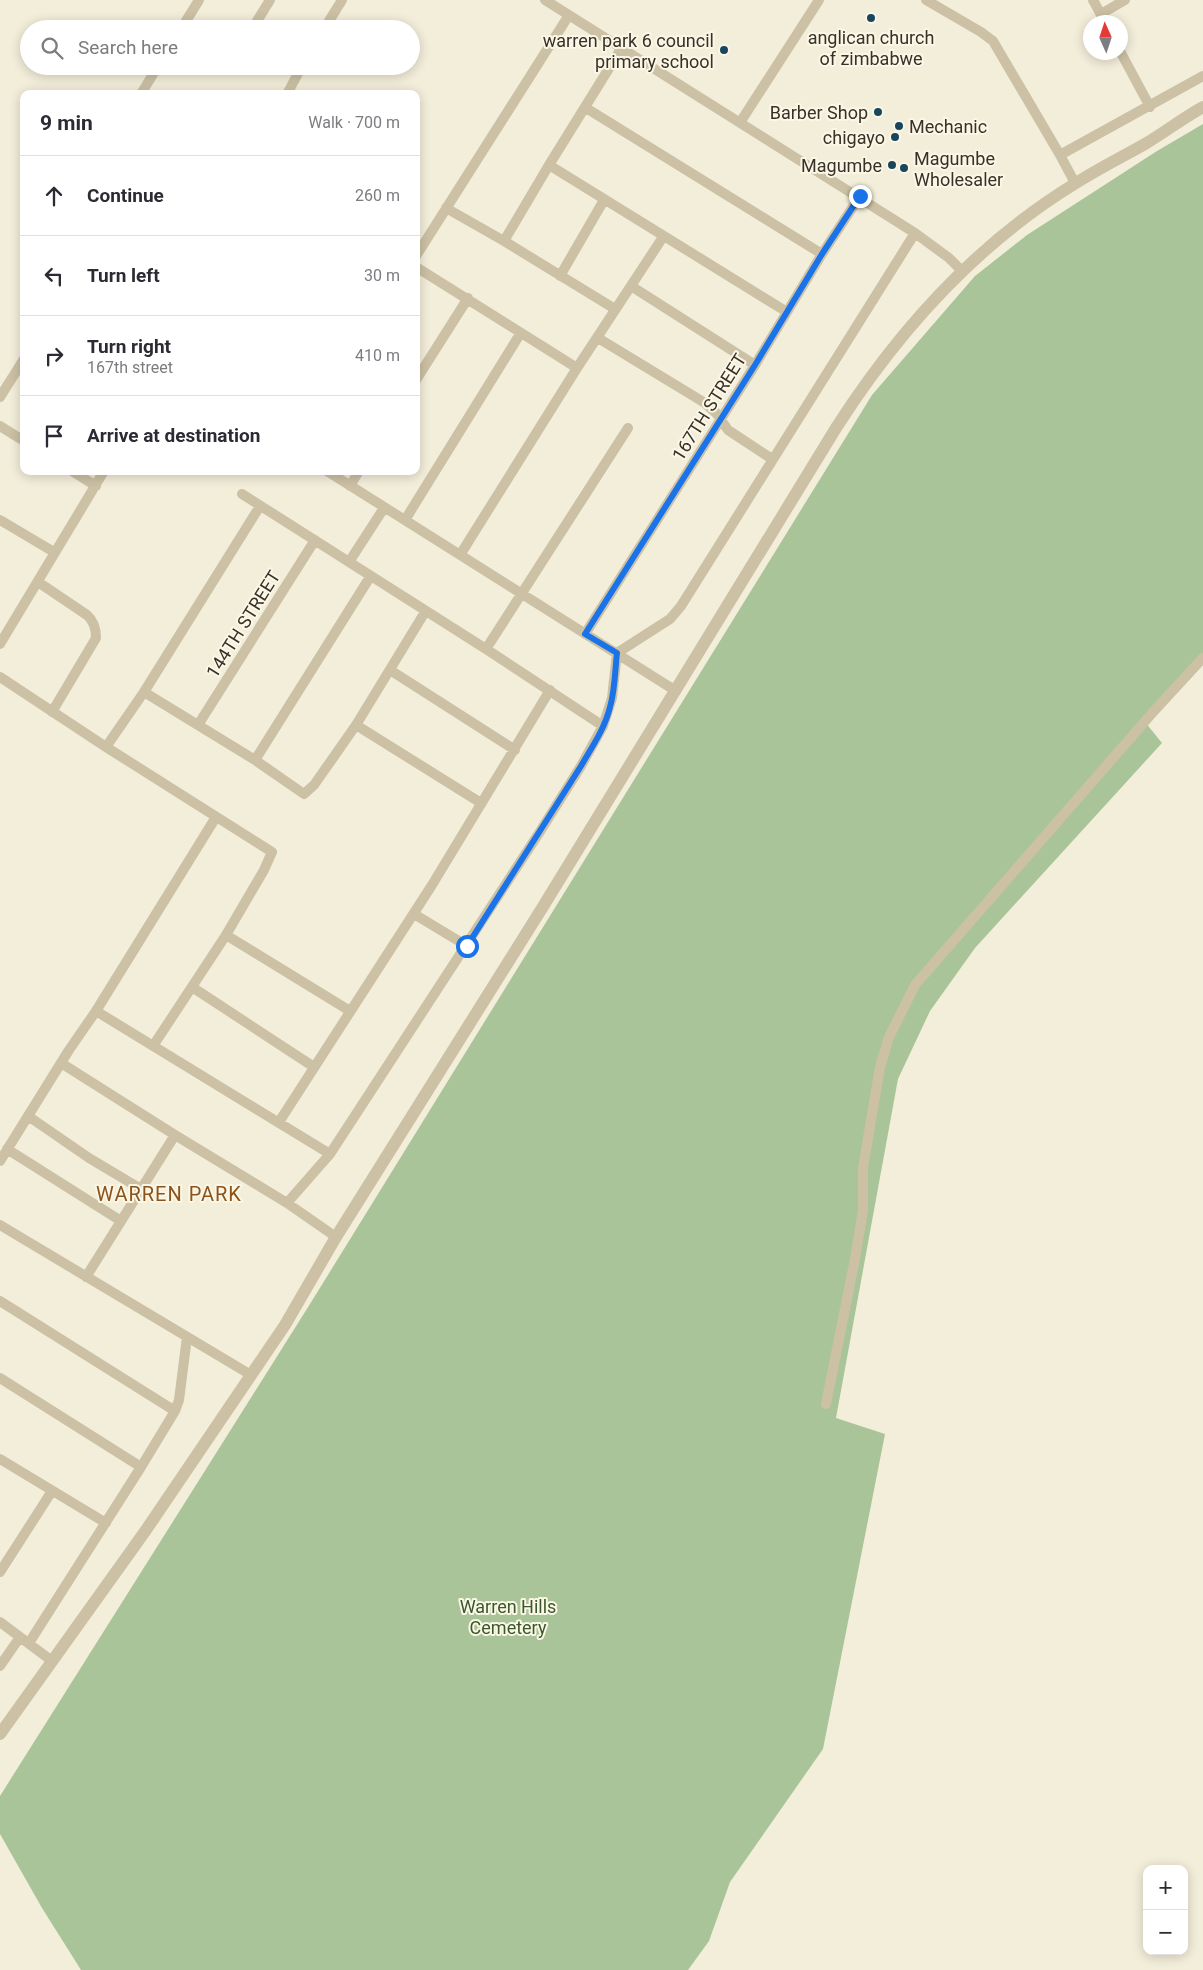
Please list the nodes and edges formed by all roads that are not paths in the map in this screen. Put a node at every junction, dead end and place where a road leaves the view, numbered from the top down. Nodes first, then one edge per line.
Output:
1 (199, 0) edge
2 (270, 0) edge
3 (342, 0) edge
4 (545, 0) edge
5 (819, 0) edge
6 (926, 0) edge
7 (1093, 0) edge
8 (1125, 0) edge
9 (569, 15) junction
10 (1101, 15) edge
11 (1107, 15) edge
12 (187, 20) edge
13 (258, 20) edge
14 (330, 20) edge
15 (622, 49) junction
16 (1125, 60) edge
17 (153, 75) edge
18 (296, 75) edge
19 (1203, 76) edge
20 (143, 90) edge
21 (290, 90) edge
22 (1150, 107) junction
23 (1203, 107) edge
24 (586, 108) junction
25 (741, 122) junction
26 (1060, 155) junction
27 (549, 165) junction
28 (1075, 183) junction
29 (860, 196) junction
30 (604, 200) junction
31 (446, 208) junction
32 (915, 233) junction
33 (663, 237) junction
34 (504, 241) junction
35 (420, 250) edge
36 (822, 254) junction
37 (420, 269) edge
38 (962, 270) junction
39 (560, 276) junction
40 (631, 286) junction
41 (468, 298) junction
42 (615, 309) junction
43 (787, 312) junction
44 (520, 334) junction
45 (598, 338) junction
46 (20, 365) edge
47 (755, 365) junction
48 (577, 368) junction
49 (420, 374) edge
50 (0, 397) edge
51 (720, 420) junction
52 (0, 426) edge
53 (628, 428) dead end
54 (20, 438) edge
55 (772, 459) junction
56 (78, 475) edge
57 (102, 475) edge
58 (333, 475) edge
59 (357, 475) edge
60 (96, 486) junction
61 (350, 486) junction
62 (242, 494) dead end
63 (260, 506) junction
64 (384, 508) junction
65 (0, 520) edge
66 (405, 520) junction
67 (315, 540) junction
68 (54, 552) junction
69 (460, 555) junction
70 (349, 562) junction
71 (370, 577) junction
72 (38, 582) junction
73 (521, 595) junction
74 (425, 612) junction
75 (585, 634) junction
76 (0, 644) edge
77 (486, 649) junction
78 (617, 653) junction
79 (1203, 658) edge
80 (390, 670) junction
81 (0, 677) edge
82 (550, 690) junction
83 (676, 691) junction
84 (144, 692) junction
85 (52, 712) junction
86 (198, 725) junction
87 (356, 725) junction
88 (603, 726) junction
89 (106, 747) junction
90 (515, 750) junction
91 (255, 760) junction
92 (482, 803) junction
93 (216, 817) junction
94 (414, 914) junction
95 (226, 935) junction
96 (467, 946) junction
97 (192, 987) junction
98 (96, 1011) junction
99 (350, 1011) junction
100 (153, 1046) junction
101 (61, 1062) junction
102 (314, 1067) junction
103 (28, 1116) junction
104 (279, 1122) junction
105 (174, 1135) junction
106 (7, 1149) junction
107 (330, 1154) junction
108 (0, 1161) edge
109 (141, 1189) junction
110 (287, 1203) junction
111 (121, 1221) junction
112 (0, 1225) edge
113 (336, 1237) junction
114 (86, 1278) junction
115 (0, 1301) edge
116 (187, 1337) junction
117 (251, 1375) junction
118 (0, 1378) edge
119 (826, 1404) dead end
120 (175, 1411) junction
121 (0, 1459) edge
122 (141, 1467) junction
123 (52, 1491) junction
124 (106, 1523) junction
125 (0, 1572) edge
126 (0, 1622) edge
127 (24, 1640) junction
128 (52, 1661) junction
129 (0, 1666) edge
130 (0, 1734) edge

1 - 12 street
2 - 13 street
3 - 14 street
4 - 9 street
5 - 25 street
6 - 26 street
7 - 10 street
8 - 11 street
9 - 15 street
9 - 31 street
15 - 24 street
15 - 25 street
16 - 22 street
17 - 20 street
18 - 21 street
19 - 22 street
22 - 26 street
23 - 28 street
24 - 27 street
24 - 36 street
25 - 29 street
26 - 28 street
27 - 30 street
27 - 34 street
28 - 38 street
29 - 32 street
29 - 36 street, 167TH STREET
30 - 33 street
30 - 39 street
31 - 34 street
31 - 35 street
32 - 38 street
32 - 55 street
33 - 40 street
33 - 43 street
34 - 39 street
36 - 43 street, 167TH STREET
37 - 41 street
38 - 83 street
39 - 42 street
40 - 42 street
40 - 47 street
41 - 44 street
41 - 49 street
42 - 45 street
43 - 47 street, 167TH STREET
44 - 48 street
44 - 66 street
45 - 48 street
45 - 51 street
46 - 50 street
47 - 51 street, 167TH STREET
48 - 69 street
51 - 55 street
51 - 75 street, 167TH STREET
52 - 54 street
53 - 73 street
55 - 78 street
56 - 60 street
57 - 60 street
58 - 61 street
59 - 61 street
60 - 68 street
61 - 64 street
62 - 63 street
63 - 67 street
63 - 84 street
64 - 66 street
64 - 70 street
65 - 68 street
66 - 69 street
67 - 70 street
67 - 86 street, 144TH STREET
68 - 72 street
69 - 73 street
70 - 71 street
71 - 74 street
71 - 91 street
72 - 76 street
72 - 85 street
73 - 75 street
73 - 77 street
74 - 77 street
74 - 80 street
75 - 78 street
77 - 82 street
78 - 83 street
78 - 88 street
79 - 119 street
80 - 87 street
80 - 90 street
81 - 85 street
82 - 88 street
82 - 90 street
83 - 113 street
84 - 86 street
84 - 89 street
85 - 89 street
86 - 91 street
87 - 91 street
87 - 92 street
88 - 96 street
89 - 93 street
90 - 92 street
92 - 94 street
93 - 95 street
93 - 98 street
94 - 96 street
94 - 99 street
95 - 97 street
95 - 99 street
96 - 107 street
97 - 100 street
97 - 102 street
98 - 100 street
98 - 101 street
99 - 102 street
100 - 104 street
101 - 103 street
101 - 105 street
102 - 104 street
103 - 106 street
103 - 109 street
104 - 107 street
105 - 109 street
105 - 110 street
106 - 108 street
106 - 111 street
107 - 110 street
109 - 111 street
110 - 113 street
111 - 114 street
112 - 114 street
113 - 117 street
114 - 116 street
115 - 120 street
116 - 117 street
116 - 120 street
117 - 128 street
118 - 122 street
120 - 122 street
121 - 123 street
122 - 124 street
123 - 124 street
123 - 125 street
124 - 127 street
126 - 127 street
127 - 128 street
127 - 129 street
128 - 130 street

